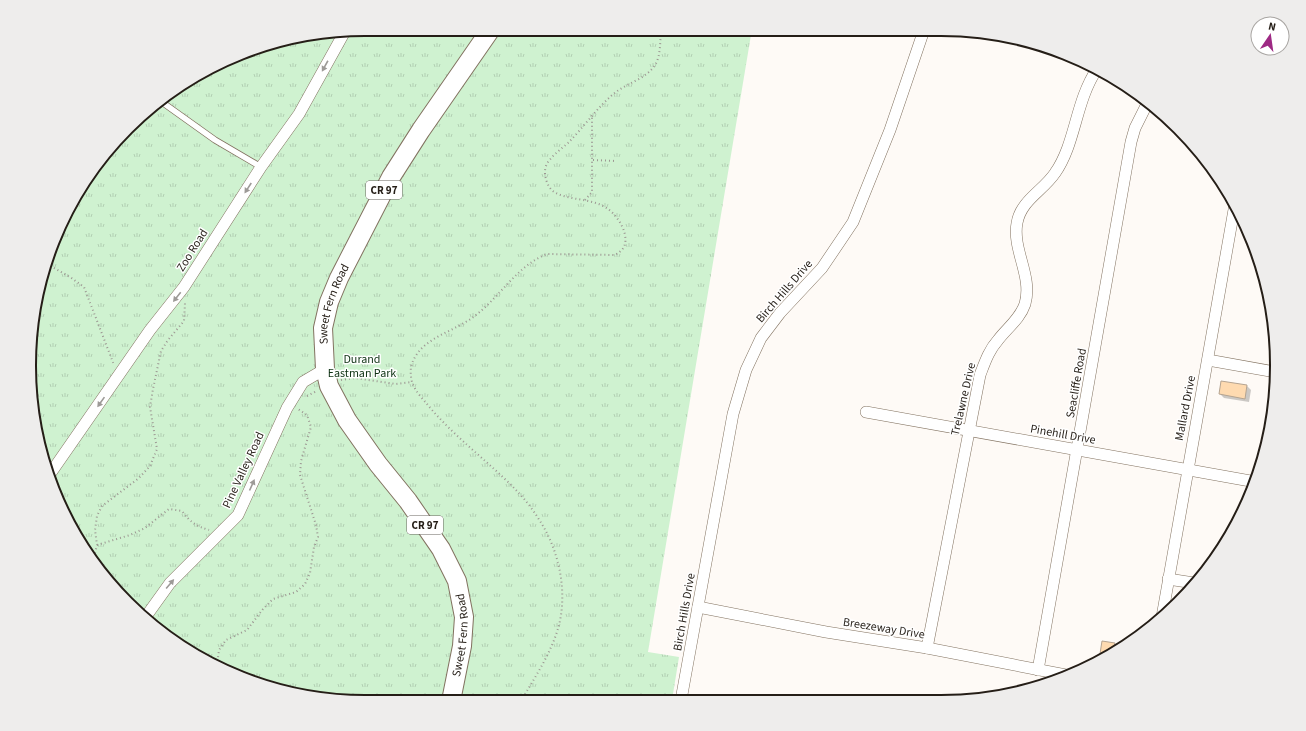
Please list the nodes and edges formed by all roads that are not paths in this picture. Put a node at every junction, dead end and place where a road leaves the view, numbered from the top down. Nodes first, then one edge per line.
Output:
1 (485, 36) edge
2 (922, 36) edge
3 (341, 37) edge
4 (1094, 74) edge
5 (165, 104) edge
6 (1145, 108) edge
7 (261, 167) junction
8 (1233, 215) edge
9 (1208, 360) junction
10 (1270, 371) edge
11 (327, 378) junction
12 (866, 412) dead end
13 (969, 430) junction
14 (1078, 450) junction
15 (1187, 469) junction
16 (53, 470) edge
17 (1249, 481) edge
18 (1168, 579) junction
19 (1188, 583) edge
20 (698, 607) junction
21 (1164, 608) edge
22 (148, 613) edge
23 (927, 648) junction
24 (1038, 670) junction
25 (1057, 674) edge
26 (452, 695) edge
27 (682, 695) edge

1 - 11 main road, Sweet Fern Road / CR 97
2 - 20 street, Birch Hills Drive
3 -> 7 street, Zoo Road
4 - 13 street, Trelawne Drive
5 - 7 lane
6 - 14 street, Seacliffe Road
7 -> 16 street, Zoo Road
8 - 9 street, Mallard Drive
9 - 10 street
9 - 15 street, Mallard Drive
22 -> 11 street, Pine Valley Road
11 - 26 main road, Sweet Fern Road / CR 97
12 - 13 street, Pinehill Drive
13 - 14 street, Pinehill Drive
13 - 23 street, Trelawne Drive
14 - 15 street, Pinehill Drive
14 - 24 street, Seacliffe Road
15 - 17 street, Pinehill Drive
15 - 18 street, Mallard Drive
18 - 19 street
18 - 21 street, Mallard Drive
20 - 23 street, Breezeway Drive
20 - 27 street, Birch Hills Drive
23 - 24 street, Breezeway Drive
24 - 25 street, Breezeway Drive

